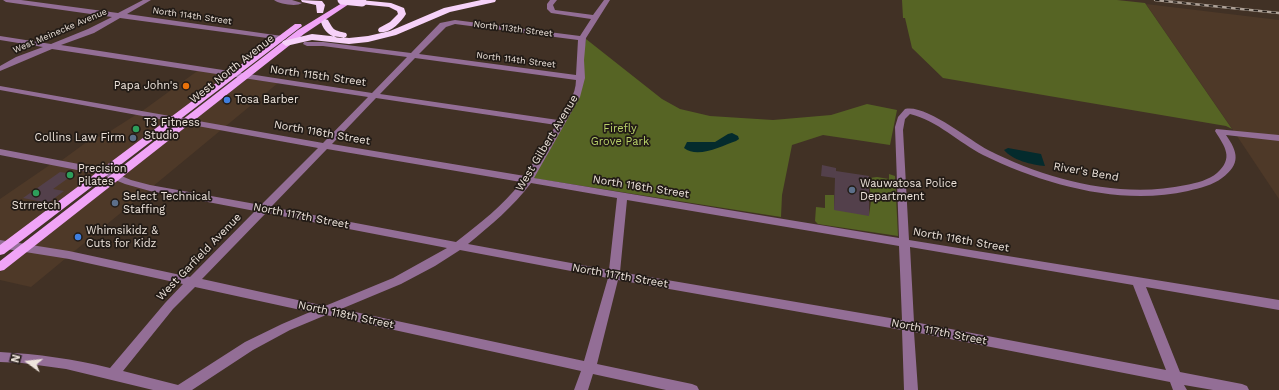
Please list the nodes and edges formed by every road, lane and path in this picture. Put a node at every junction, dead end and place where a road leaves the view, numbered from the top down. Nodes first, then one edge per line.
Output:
1 (6, 0) edge
2 (148, 0) edge
3 (277, 0) edge
4 (341, 0) edge
5 (352, 0) edge
6 (492, 0) edge
7 (554, 0) edge
8 (607, 0) edge
9 (302, 2) edge
10 (337, 8) junction
11 (320, 11) junction
12 (120, 16) junction
13 (596, 18) junction
14 (304, 22) junction
15 (325, 22) joint
16 (443, 25) joint
17 (301, 32) junction
18 (319, 37) junction
19 (0, 38) edge
20 (582, 38) junction
21 (284, 41) junction
22 (307, 44) dead end
23 (54, 46) junction
24 (412, 57) junction
25 (0, 69) edge
26 (232, 75) junction
27 (244, 76) junction
28 (581, 78) junction
29 (218, 85) junction
30 (0, 88) edge
31 (374, 95) junction
32 (173, 120) junction
33 (185, 122) junction
34 (562, 123) junction
35 (1279, 138) edge
36 (326, 146) junction
37 (0, 152) edge
38 (133, 163) junction
39 (110, 174) junction
40 (528, 180) junction
41 (622, 196) junction
42 (263, 209) junction
43 (904, 243) junction
44 (458, 246) junction
45 (3, 247) edge
46 (25, 247) junction
47 (0, 267) edge
48 (614, 275) junction
49 (191, 282) junction
50 (1138, 282) junction
51 (1279, 305) edge
52 (326, 310) junction
53 (908, 326) junction
54 (0, 357) edge
55 (589, 368) junction
56 (113, 374) junction
57 (1175, 377) junction
58 (175, 390) edge
59 (181, 390) edge
60 (581, 390) edge
61 (692, 390) edge
62 (911, 390) edge
63 (1180, 390) edge
64 (1242, 390) edge

1 - 12 street, North 114th Street
2 - 12 street, West Meinecke Avenue
3 - 9 street
4 - 11 main road, West North Avenue
4 - 15 highway, bridge
5 - 10 main road, West North Avenue
6 - 18 highway
7 - 13 street
8 - 13 street, West Gilbert Avenue
9 - 11 highway
10 - 15 main road
10 - 17 main road, West North Avenue
11 - 14 main road, West North Avenue
12 - 21 street, North 114th Street
12 - 23 street, West Meinecke Avenue
13 - 20 street, West Gilbert Avenue
14 - 17 main road
14 - 21 main road, West North Avenue
16 - 20 street, North 113th Street
16 - 24 street, West Garfield Avenue
17 - 18 highway
17 - 21 main road, West North Avenue
18 - 21 highway
19 - 23 street, North 115th Street
20 - 28 street, West Gilbert Avenue
21 - 26 main road, West North Avenue
21 - 27 main road, West North Avenue
22 - 24 street, North 114th Street
23 - 25 street, West Meinecke Avenue
23 - 26 street, North 115th Street
24 - 28 street, North 114th Street
24 - 31 street, West Garfield Avenue
26 - 27 street, North 115th Street
26 - 29 main road, West North Avenue
27 - 31 street, North 115th Street
27 - 33 main road, West North Avenue
28 - 34 street, West Gilbert Avenue
29 - 32 main road, West North Avenue
29 - 33 main road
30 - 32 street, North 116th Street
31 - 34 street, North 115th Street
31 - 36 street, West Garfield Avenue
32 - 33 street, North 116th Street
32 - 38 main road
32 - 39 main road, West North Avenue
33 - 36 street, North 116th Street
33 - 38 main road, West North Avenue
34 - 40 street, West Gilbert Avenue
35 - 43 street, River's Bend
36 - 40 street, North 116th Street
36 - 42 street, West Garfield Avenue
37 - 39 street, North 117th Street
38 - 39 main road, West North Avenue
39 - 42 street, North 117th Street
39 - 45 main road, West North Avenue
39 - 46 main road, West North Avenue
40 - 41 street, North 116th Street
40 - 44 street, West Gilbert Avenue
41 - 43 street, North 116th Street
41 - 48 street
42 - 44 street, North 117th Street
42 - 49 street, West Garfield Avenue
43 - 50 street, North 116th Street
43 - 53 street
44 - 48 street, North 117th Street
44 - 52 street, West Gilbert Avenue
45 - 46 street, North 118th Street
46 - 47 main road, West North Avenue
46 - 49 street, North 118th Street
48 - 53 street, North 117th Street
48 - 55 street
49 - 52 street, North 118th Street
49 - 56 street, West Garfield Avenue
50 - 51 street, North 116th Street
50 - 57 street
52 - 55 street, North 118th Street
52 - 59 street, West Gilbert Avenue
53 - 57 street, North 117th Street
53 - 62 street
54 - 56 street
55 - 60 street
55 - 61 street, North 118th Street
56 - 58 street
57 - 63 street
57 - 64 street, North 117th Street

